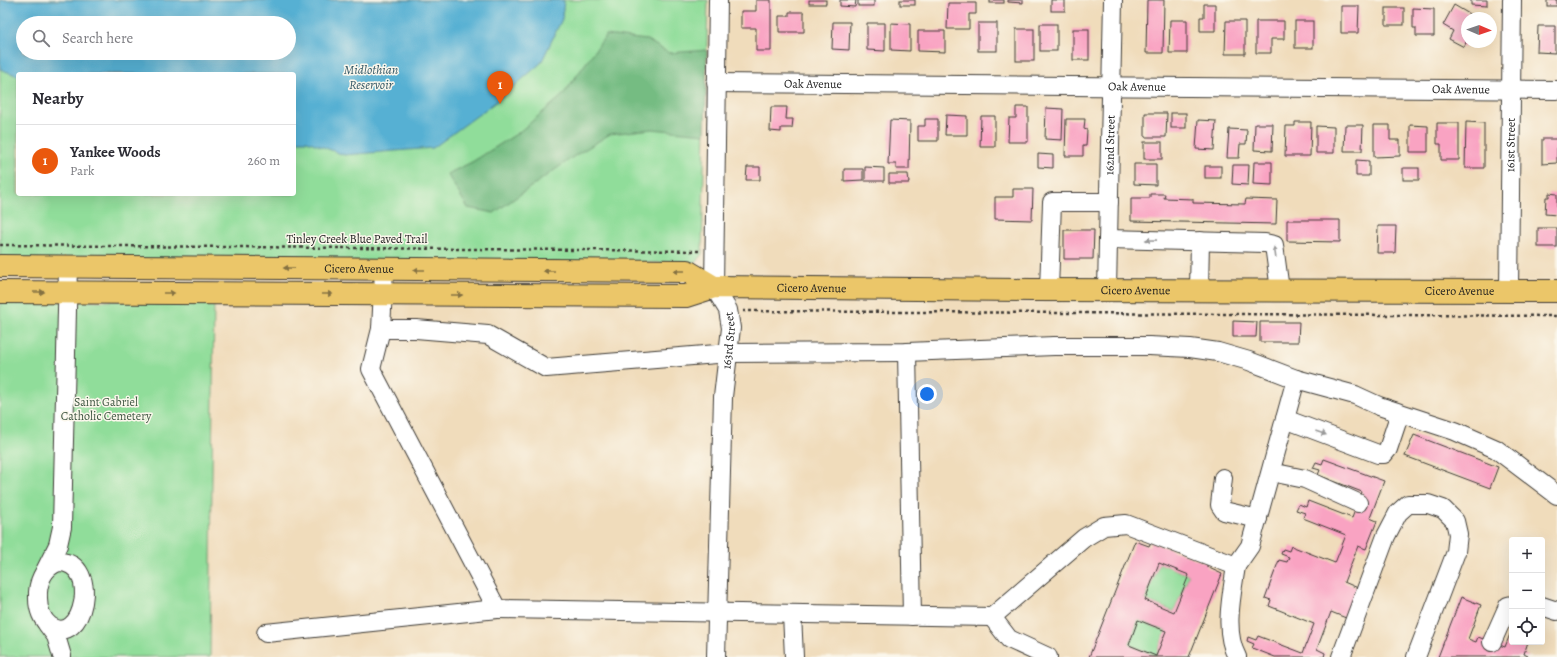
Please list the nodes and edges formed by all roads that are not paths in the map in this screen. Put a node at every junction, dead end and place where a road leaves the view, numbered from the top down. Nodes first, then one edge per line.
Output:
1 (718, 0) edge
2 (1112, 0) edge
3 (1512, 0) edge
4 (716, 83) junction
5 (1111, 86) junction
6 (1512, 90) junction
7 (1557, 90) edge
8 (1109, 202) junction
9 (1108, 239) junction
10 (1200, 241) junction
11 (0, 266) edge
12 (68, 266) junction
13 (384, 270) junction
14 (714, 287) junction
15 (1048, 290) junction
16 (1107, 290) junction
17 (1199, 290) junction
18 (1280, 290) junction
19 (1509, 291) junction
20 (1557, 291) edge
21 (0, 292) edge
22 (68, 292) junction
23 (383, 295) junction
24 (381, 329) junction
25 (907, 352) junction
26 (729, 353) junction
27 (1296, 379) junction
28 (1400, 413) junction
29 (1285, 419) junction
30 (1270, 472) junction
31 (1223, 478) dead end
32 (1557, 495) edge
33 (1358, 503) dead end
34 (1258, 519) junction
35 (62, 527) junction
36 (1236, 566) junction
37 (75, 568) junction
38 (44, 573) junction
39 (1509, 606) edge
40 (1545, 607) edge
41 (497, 609) junction
42 (1557, 611) edge
43 (718, 613) junction
44 (792, 614) junction
45 (912, 616) junction
46 (992, 617) junction
47 (46, 624) junction
48 (75, 624) junction
49 (266, 633) dead end
50 (1492, 642) dead end
51 (62, 656) edge
52 (716, 657) edge
53 (794, 657) edge
54 (1048, 657) edge
55 (1237, 657) edge
56 (1341, 657) edge
57 (1416, 657) edge

1 - 4 street
2 - 5 street, 162nd Street
3 - 6 street, 161st Street
4 - 5 street, Oak Avenue
4 - 14 street
5 - 6 street, Oak Avenue
5 - 8 street, 162nd Street
6 - 7 street, Oak Avenue
6 - 19 street, 161st Street
8 - 9 street, 162nd Street
8 - 15 street
10 -> 9 street
9 - 16 street, 162nd Street
10 - 17 street
18 -> 10 street
11 - 12 main road, Cicero Avenue
13 -> 12 main road, Cicero Avenue
12 - 22 street
14 -> 13 main road, Cicero Avenue
13 - 23 street
14 - 15 main road, Cicero Avenue
23 -> 14 main road, Cicero Avenue
14 - 26 street, 163rd Street
15 - 16 main road, Cicero Avenue
16 - 17 main road, Cicero Avenue
17 - 18 main road, Cicero Avenue
18 - 19 main road, Cicero Avenue
19 - 20 main road, Cicero Avenue
21 -> 22 main road, Cicero Avenue
22 -> 23 main road, Cicero Avenue
22 - 35 street
23 - 24 street
24 - 26 street
24 - 41 street
25 - 26 street
25 - 27 street
25 - 45 street
26 - 43 street, 163rd Street
27 - 28 street
27 - 29 street
29 -> 28 street
28 - 32 street
29 - 30 street
30 - 33 street
30 - 34 street
31 - 34 street
34 - 36 street
35 - 37 street
35 - 38 street
36 - 46 street
36 - 55 street
37 - 38 street
37 - 48 street
38 - 47 street
39 - 50 street
40 - 42 street
41 - 43 street
41 - 49 street
43 - 44 street
43 - 52 street, 163rd Street
44 - 45 street
44 - 53 street
45 - 46 street
46 - 54 street
47 - 48 street
47 - 51 street
48 - 51 street
56 - 57 street

